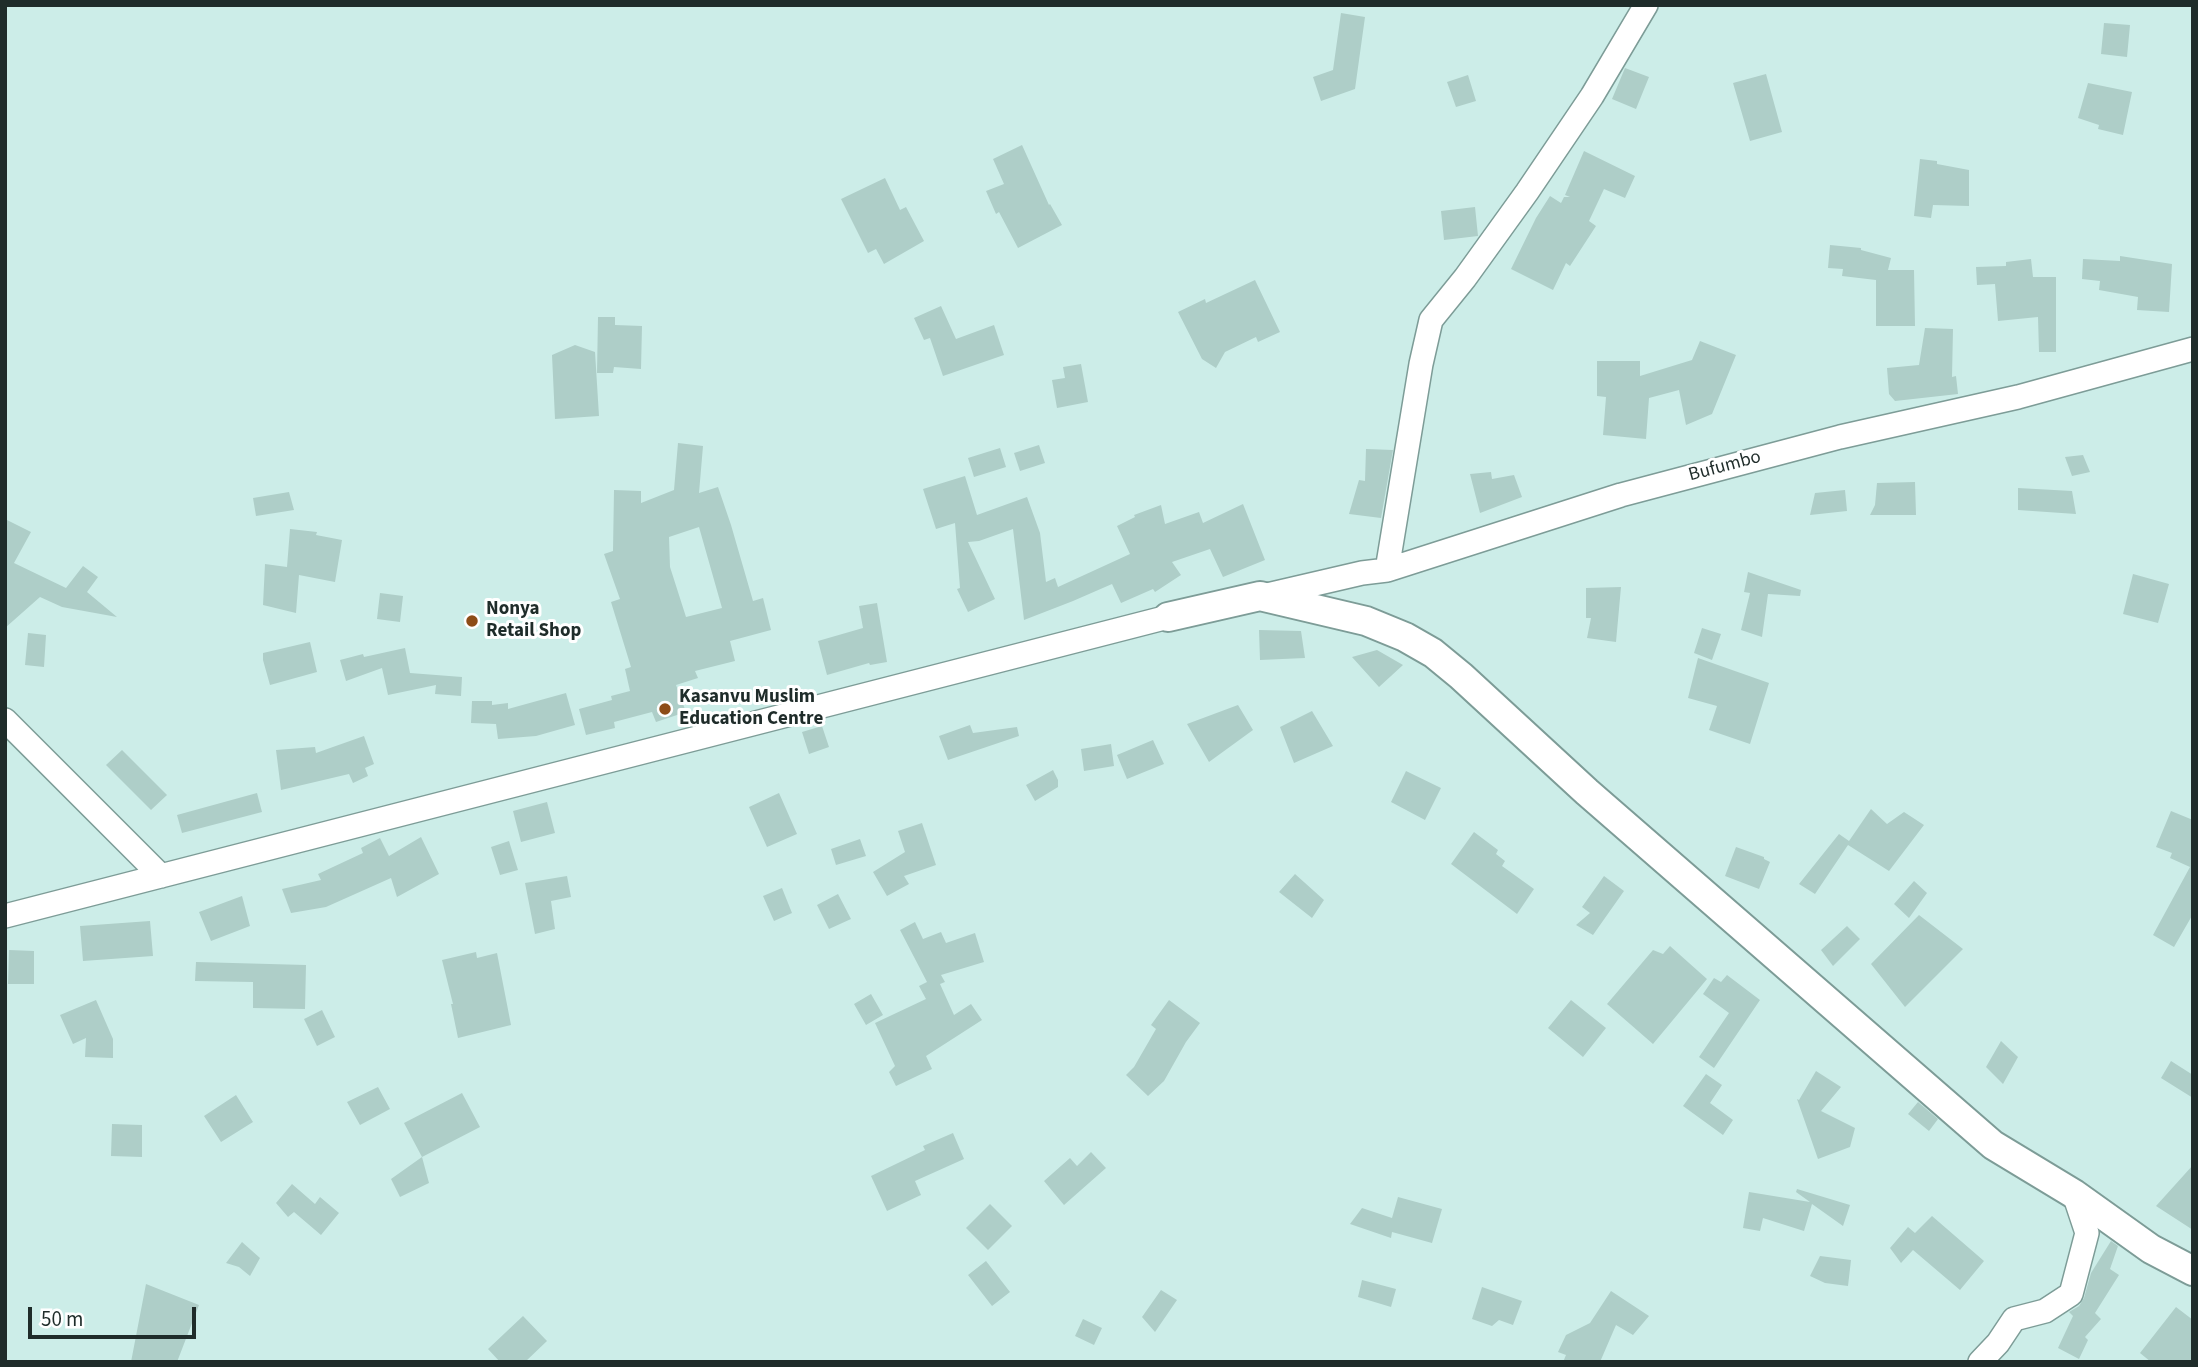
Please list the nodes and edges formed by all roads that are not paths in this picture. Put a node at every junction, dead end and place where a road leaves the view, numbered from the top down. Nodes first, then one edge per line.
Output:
1 (1646, 5) edge
2 (2193, 349) edge
3 (1387, 570) junction
4 (1260, 596) junction
5 (1168, 617) joint
6 (5, 720) edge
7 (160, 876) junction
8 (5, 916) edge
9 (2074, 1194) junction
10 (2193, 1271) edge
11 (1980, 1362) edge

1 - 3 street
2 - 3 street, Bufumbo
3 - 4 street, Bufumbo
4 - 5 street
4 - 9 street
5 - 7 street
6 - 7 street
7 - 8 street
9 - 10 street
9 - 11 street

